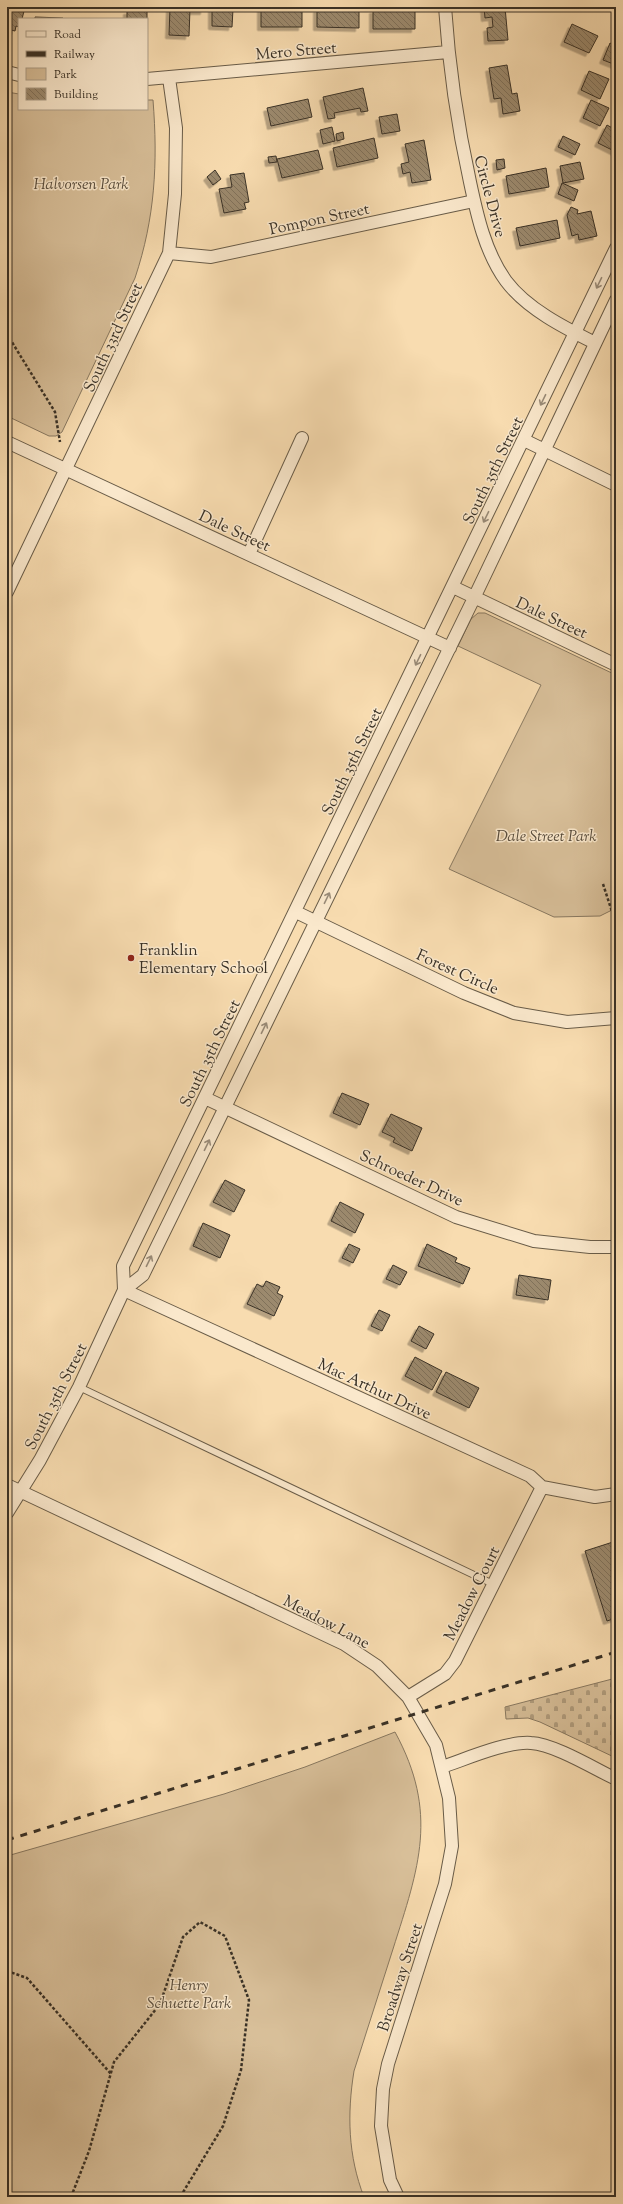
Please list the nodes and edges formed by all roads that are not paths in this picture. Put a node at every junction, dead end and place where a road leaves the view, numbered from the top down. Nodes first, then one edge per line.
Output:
1 (445, 7) edge
2 (448, 52) junction
3 (7, 72) edge
4 (18, 75) edge
5 (170, 78) junction
6 (148, 79) edge
7 (474, 201) junction
8 (616, 248) edge
9 (169, 252) junction
10 (616, 300) edge
11 (575, 333) junction
12 (595, 343) junction
13 (302, 438) dead end
14 (524, 440) junction
15 (7, 442) edge
16 (544, 451) junction
17 (66, 470) junction
18 (616, 485) edge
19 (249, 554) junction
20 (453, 587) junction
21 (7, 592) edge
22 (474, 598) junction
23 (428, 639) junction
24 (450, 648) junction
25 (616, 665) edge
26 (296, 912) junction
27 (316, 921) junction
28 (616, 1018) edge
29 (205, 1098) junction
30 (226, 1106) junction
31 (616, 1247) edge
32 (124, 1290) junction
33 (79, 1387) junction
34 (7, 1485) edge
35 (542, 1487) junction
36 (21, 1492) junction
37 (616, 1494) edge
38 (7, 1513) edge
39 (493, 1584) junction
40 (408, 1697) junction
41 (442, 1767) junction
42 (616, 1779) edge
43 (398, 2197) edge

1 - 2 street, Circle Drive
2 - 5 street, Mero Street
2 - 7 street, Circle Drive
3 - 4 street
5 - 6 street, Mero Street
5 - 9 street, South 33rd Street
7 - 9 street, Pompon Street
7 - 11 street, Circle Drive
8 -> 11 street, South 35th Street
9 - 17 street, South 33rd Street
10 - 12 street, South 35th Street
11 - 12 street, Circle Drive
11 -> 14 street, South 35th Street
12 - 16 street, South 35th Street
13 - 19 street
14 - 16 street
14 -> 20 street, South 35th Street
15 - 17 street, Dale Street
16 - 18 street
16 - 22 street, South 35th Street
17 - 19 street, Dale Street
17 - 21 street, South 33rd Street
19 - 23 street, Dale Street
20 - 22 street, Dale Street
20 - 23 street, South 35th Street
22 - 24 street, South 35th Street
22 - 25 street, Dale Street
23 - 24 street, Dale Street
23 -> 26 street, South 35th Street
27 -> 24 street, South 35th Street
26 - 27 street, Forest Circle
26 - 29 street, South 35th Street
27 - 28 street, Forest Circle
30 -> 27 street, South 35th Street
29 - 30 street, Schroeder Drive
29 - 32 street, South 35th Street
30 - 31 street, Schroeder Drive
32 -> 30 street, South 35th Street
32 - 33 street, South 35th Street
32 - 35 street, Mac Arthur Drive
33 - 36 street, South 35th Street
33 - 39 lane
34 - 36 street, Meadow Lane
35 - 37 street, Mac Arthur Drive
35 - 39 street, Meadow Court
36 - 38 street, South 35th Street
36 - 40 street, Meadow Lane
39 - 40 street, Meadow Court
40 - 41 street, Meadow Lane
41 - 42 street
41 - 43 street, Broadway Street

